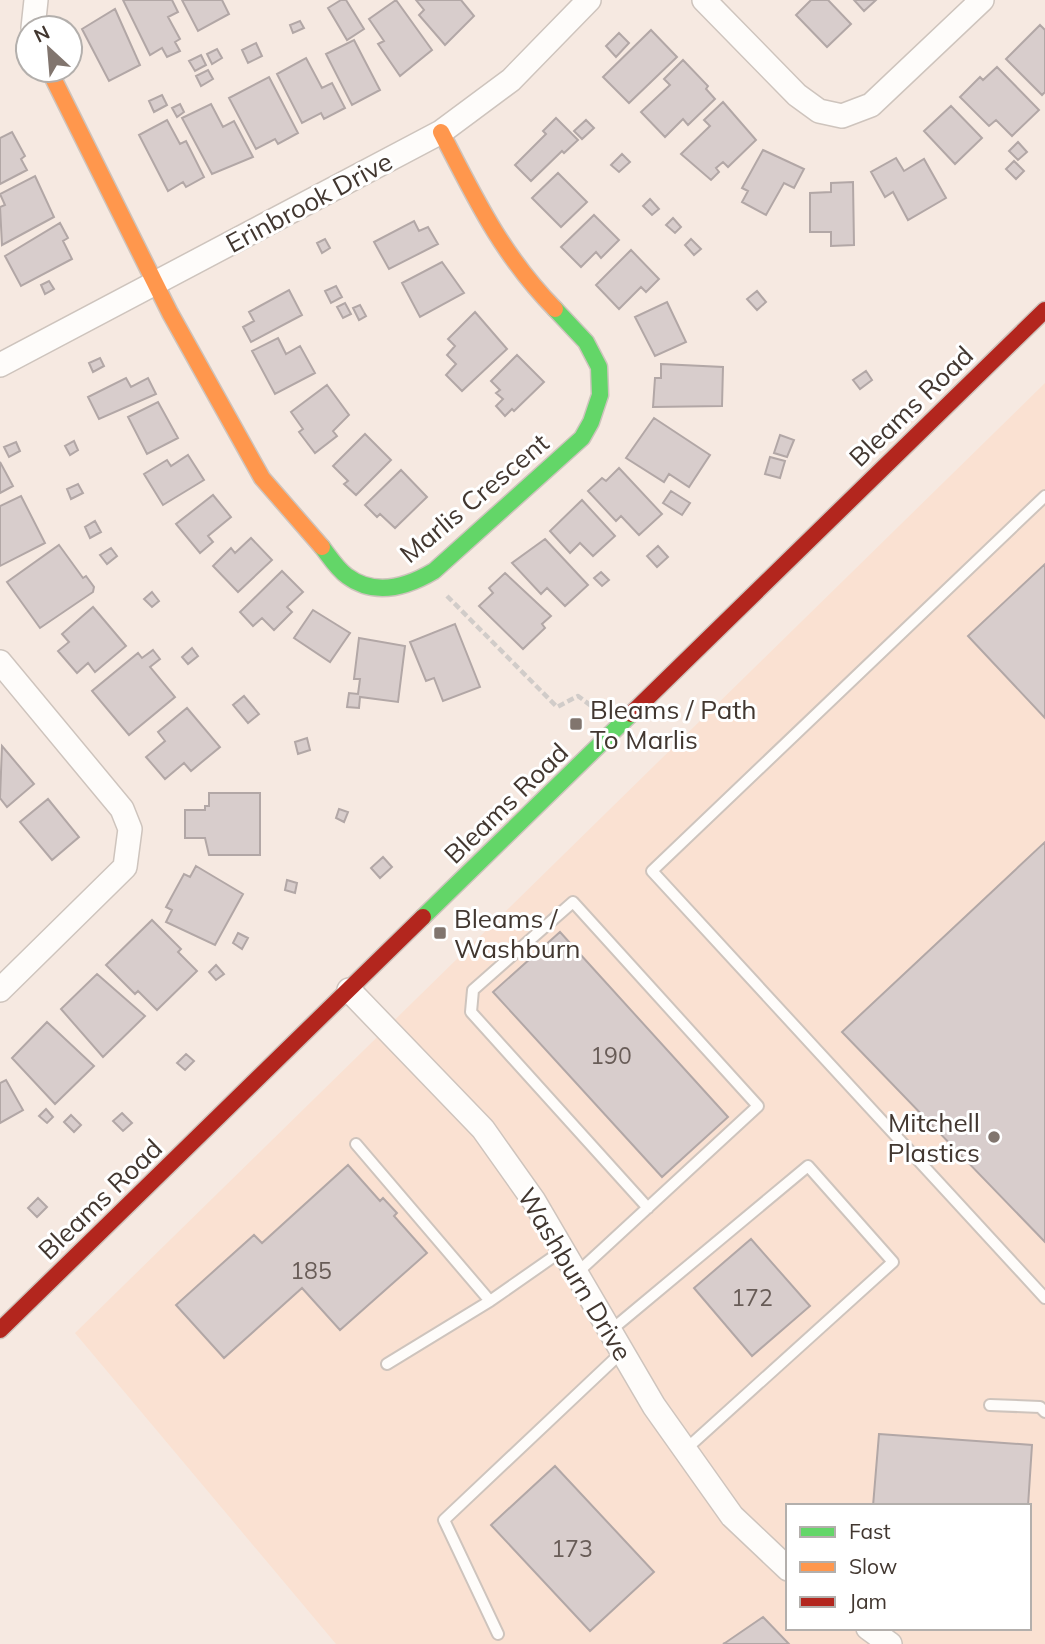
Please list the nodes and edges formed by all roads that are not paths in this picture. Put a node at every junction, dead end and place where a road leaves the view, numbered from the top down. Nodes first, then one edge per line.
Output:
1 (589, 0) edge
2 (704, 0) edge
3 (982, 0) edge
4 (56, 84) edge
5 (441, 132) junction
6 (154, 283) junction
7 (1045, 310) edge
8 (0, 365) edge
9 (1045, 496) edge
10 (0, 662) edge
11 (0, 990) edge
12 (349, 990) junction
13 (356, 1144) dead end
14 (648, 1208) junction
15 (563, 1250) junction
16 (577, 1273) junction
17 (1045, 1298) edge
18 (490, 1301) junction
19 (0, 1330) edge
20 (610, 1331) junction
21 (622, 1352) junction
22 (387, 1364) dead end
23 (990, 1405) dead end
24 (1045, 1412) edge
25 (685, 1450) junction
26 (786, 1567) edge
27 (871, 1630) edge
28 (498, 1634) dead end
29 (890, 1644) edge

1 - 5 street, Erinbrook Drive
2 - 3 street
4 - 6 main road, Marlis Crescent
5 - 6 street, Erinbrook Drive
5 - 6 main road, Marlis Crescent
6 - 8 street, Erinbrook Drive
7 - 12 main road, Bleams Road
9 - 17 lane
10 - 11 street
12 - 15 street, Washburn Drive
12 - 19 main road, Bleams Road
13 - 18 lane
14 - 14 lane
14 - 16 lane
15 - 16 street, Washburn Drive
15 - 18 lane
16 - 20 street, Washburn Drive
18 - 22 lane
20 - 21 street, Washburn Drive
20 - 25 lane
21 - 25 street, Washburn Drive
21 - 28 lane
23 - 24 lane
25 - 26 street, Washburn Drive
27 - 29 street

